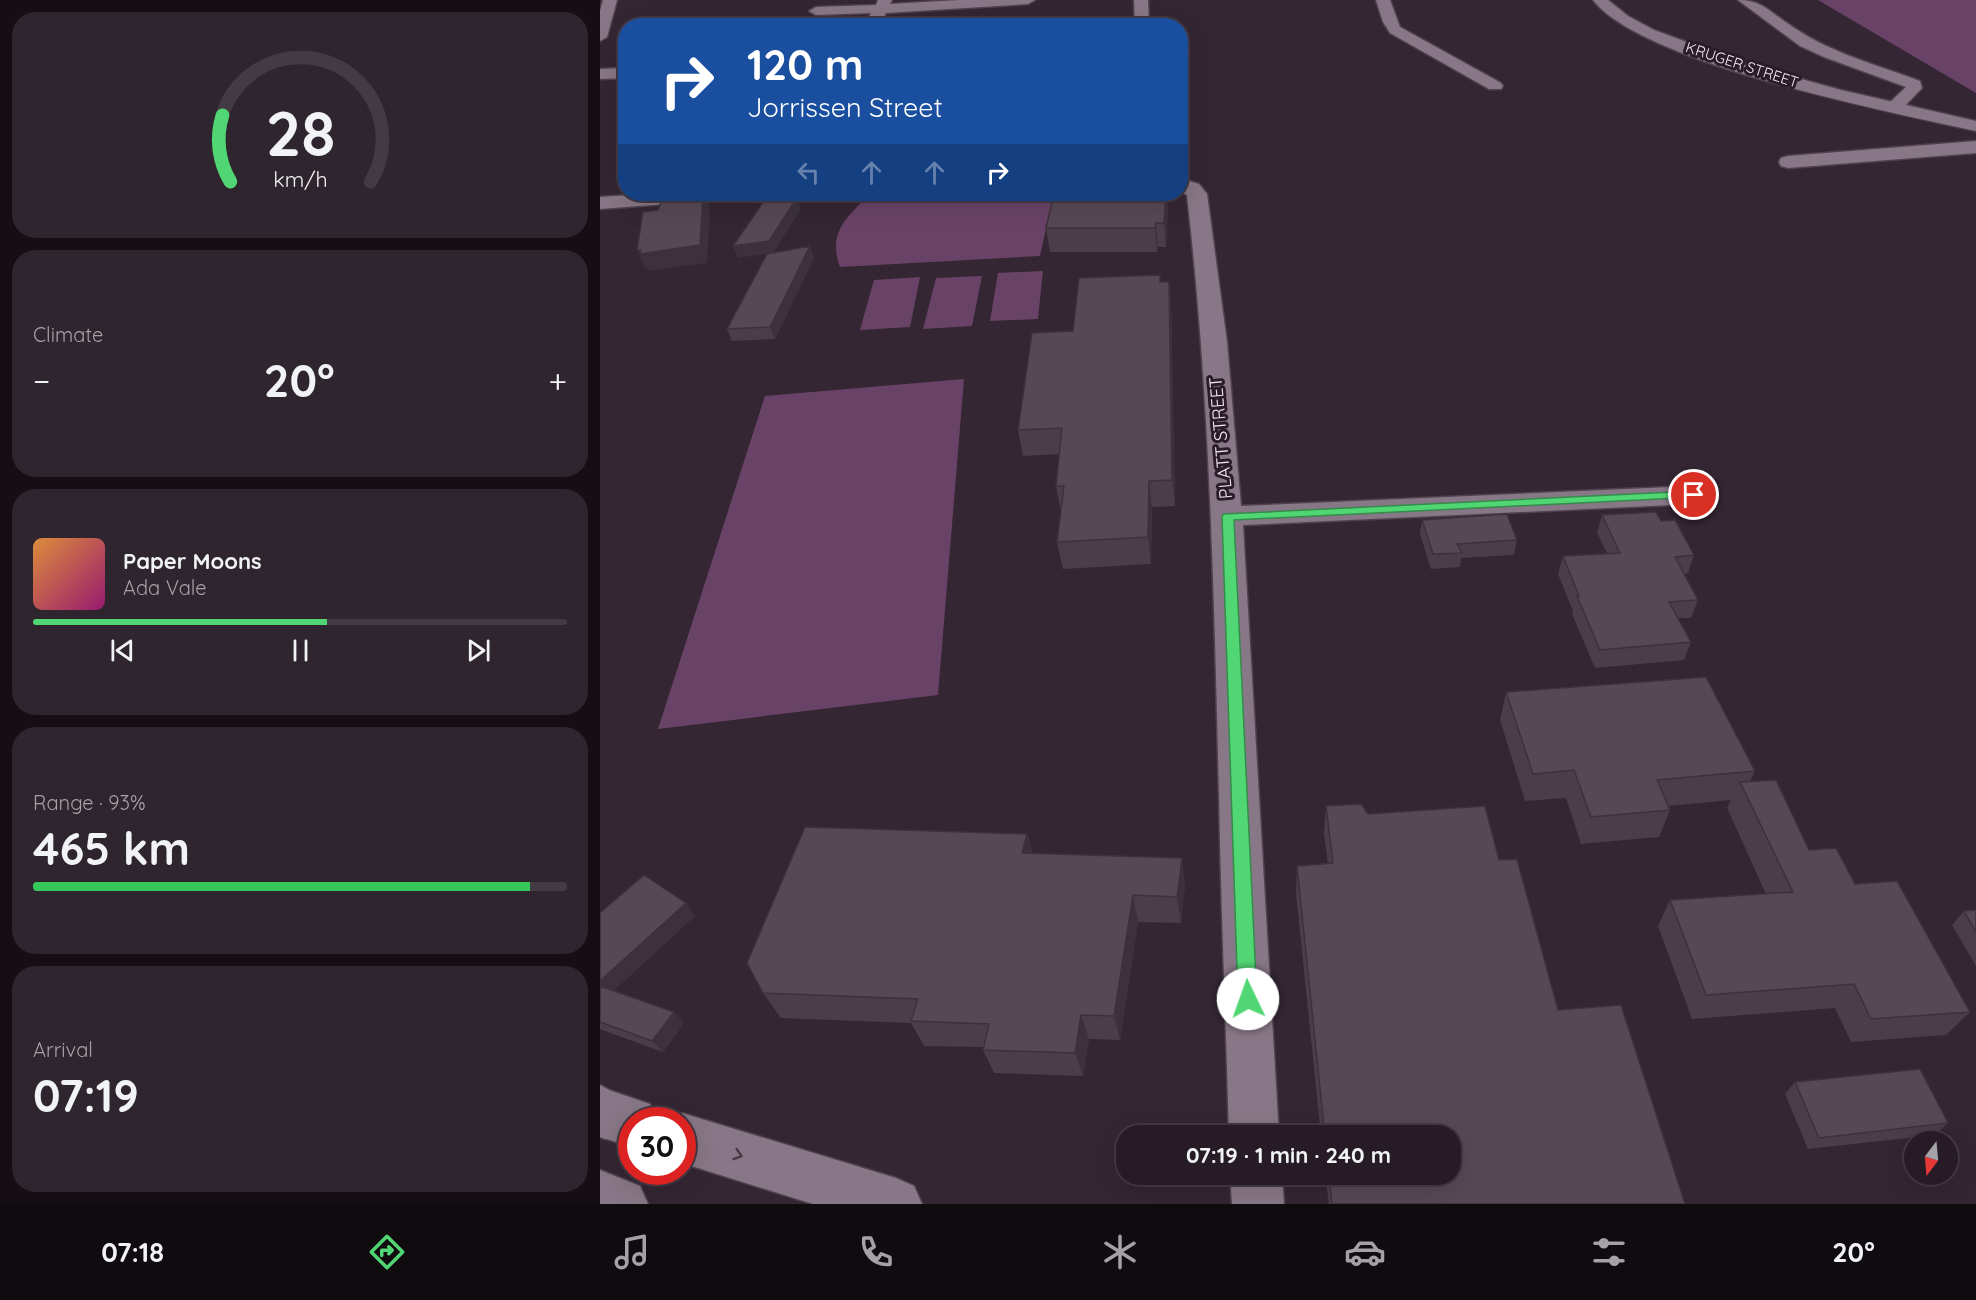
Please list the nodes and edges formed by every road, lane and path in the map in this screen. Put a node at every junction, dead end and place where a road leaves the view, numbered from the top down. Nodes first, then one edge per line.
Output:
1 (610, 0) edge
2 (1028, 0) edge
3 (1142, 0) edge
4 (1383, 0) edge
5 (1600, 0) edge
6 (1745, 0) edge
7 (883, 4) edge
8 (817, 10) edge
9 (875, 18) edge
10 (1142, 18) edge
11 (600, 37) edge
12 (618, 73) edge
13 (600, 74) edge
14 (1495, 86) dead end
15 (1894, 106) junction
16 (1976, 126) edge
17 (1976, 147) edge
18 (1788, 162) dead end
19 (1188, 187) edge
20 (626, 201) edge
21 (600, 203) edge
22 (1694, 495) dead end
23 (1228, 516) junction
24 (1253, 1125) edge
25 (696, 1142) edge
26 (1257, 1185) edge
27 (600, 1196) edge
28 (622, 1204) edge
29 (896, 1204) edge
30 (1258, 1204) edge

1 - 11 street
2 - 7 street
3 - 10 street
4 - 14 street
5 - 15 street, KRUGER STREET
6 - 15 street
7 - 8 street
7 - 9 street
12 - 13 street
15 - 16 street, KRUGER STREET
17 - 18 street
19 - 23 street, PLATT STREET
20 - 21 street
22 - 23 street
23 - 24 street, PLATT STREET
25 -> 29 street
26 - 30 street
27 - 28 street

